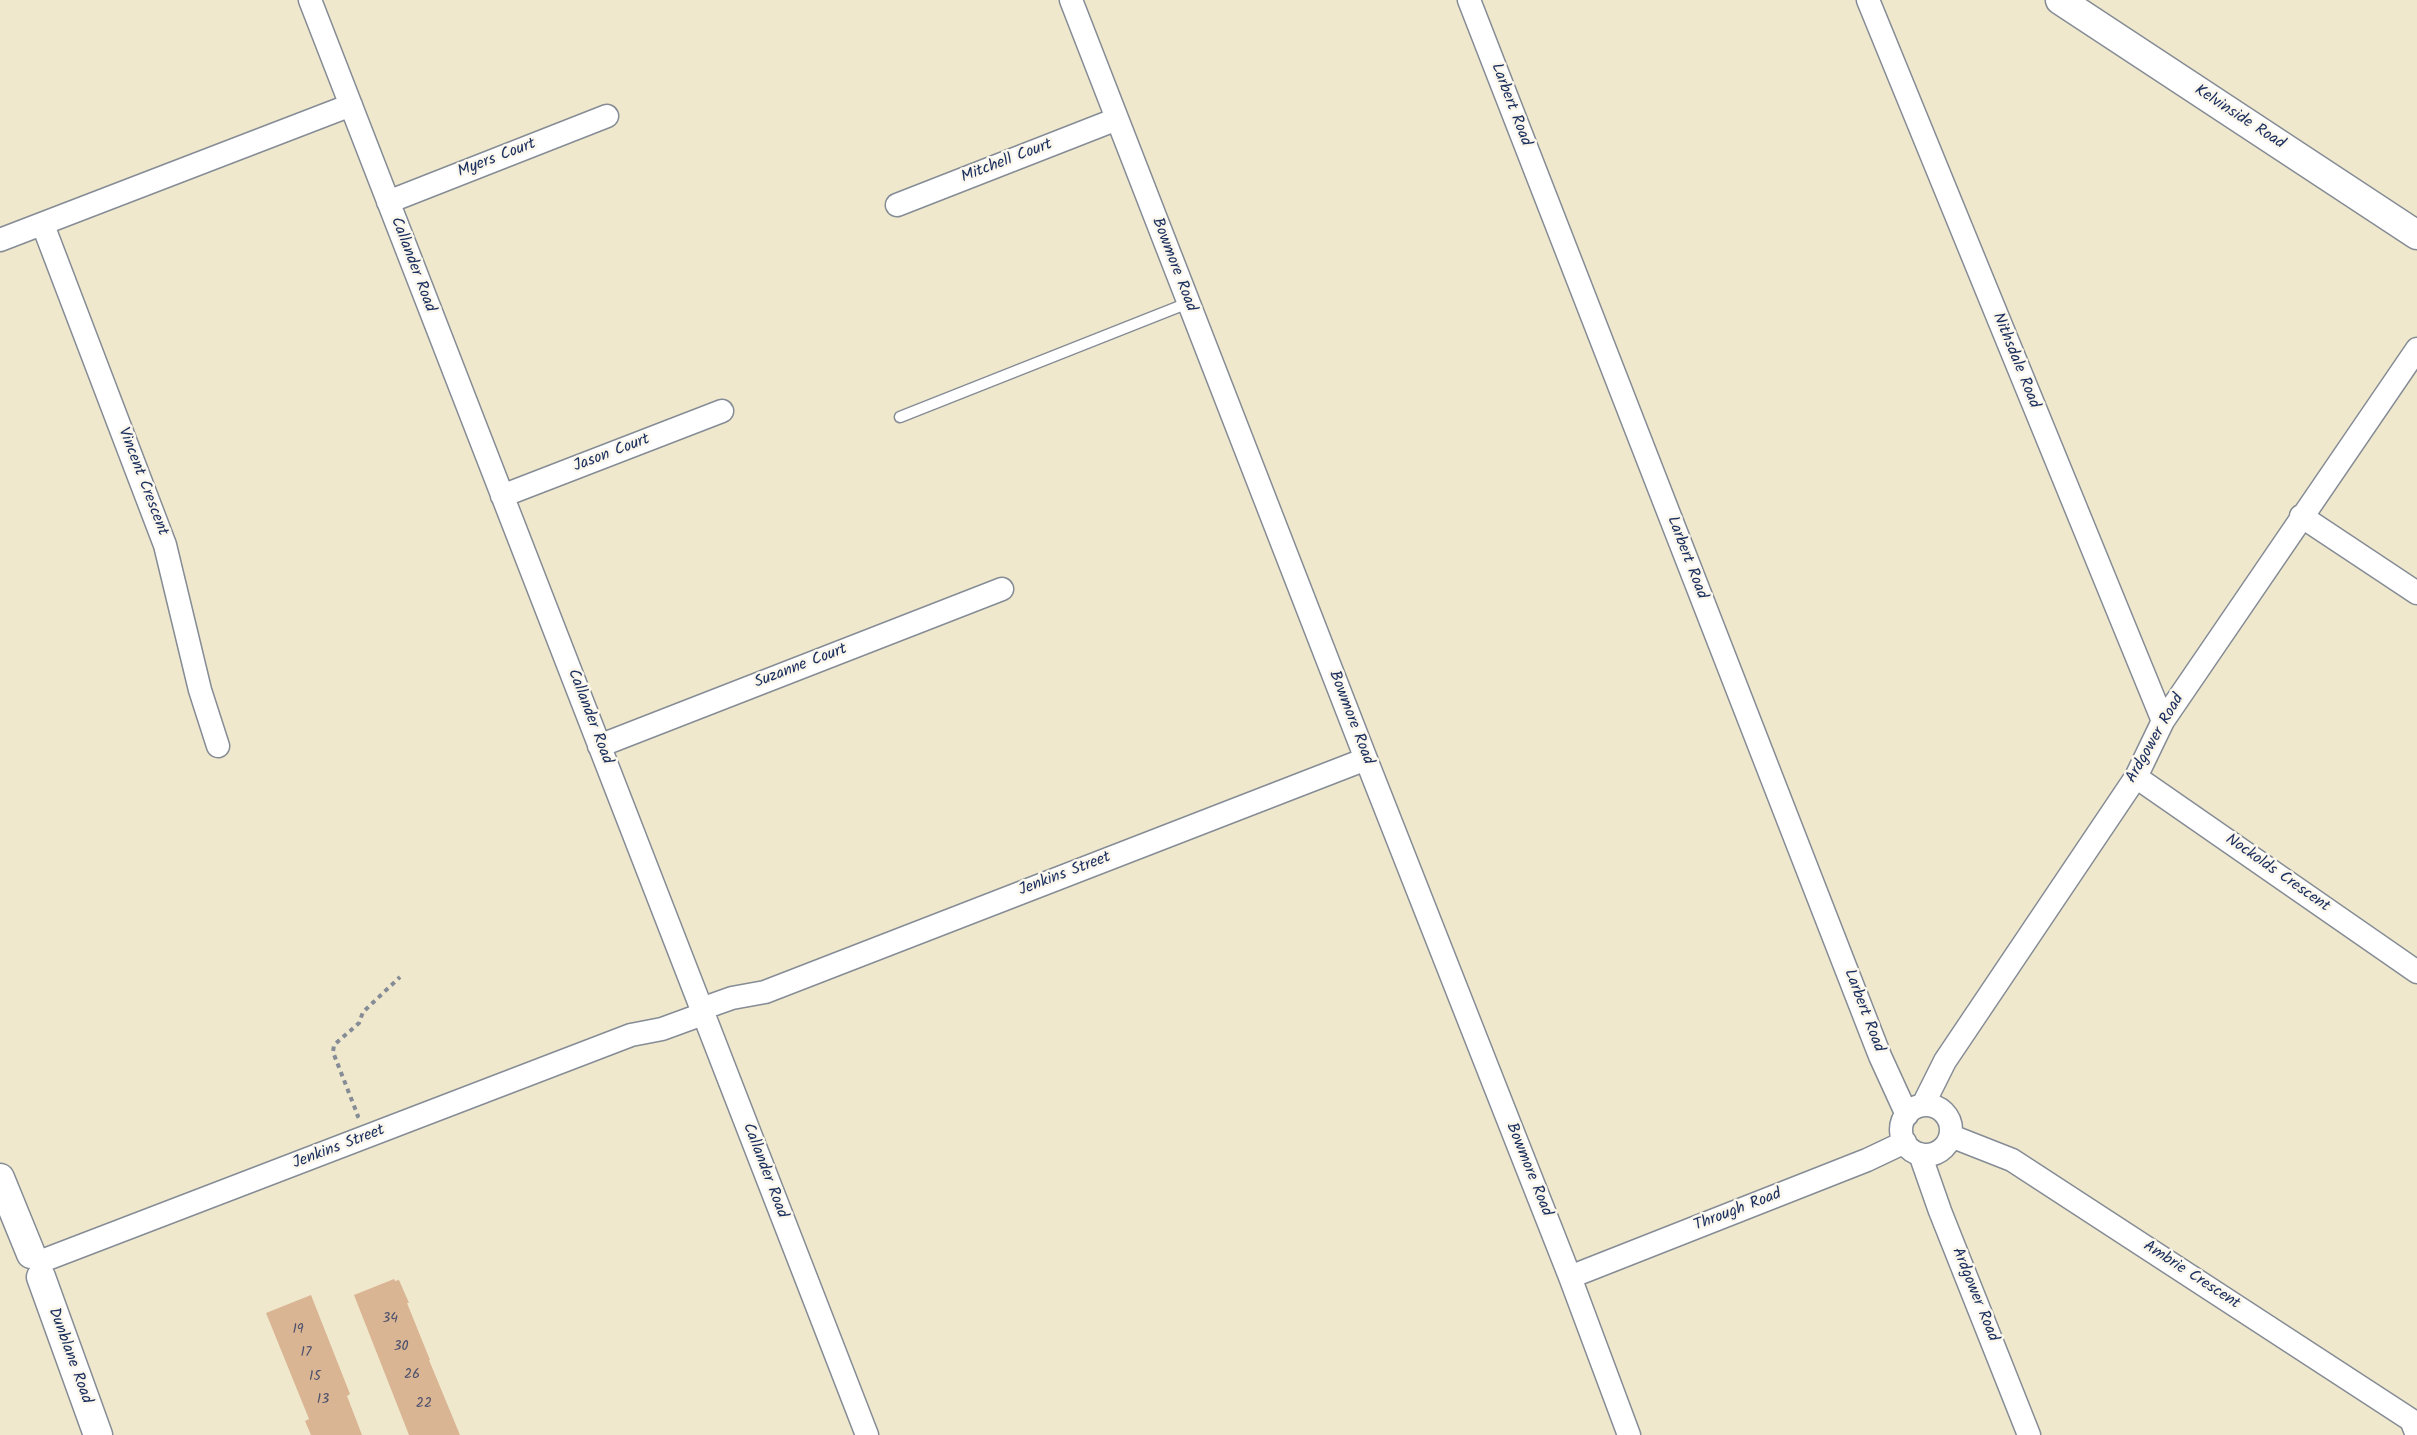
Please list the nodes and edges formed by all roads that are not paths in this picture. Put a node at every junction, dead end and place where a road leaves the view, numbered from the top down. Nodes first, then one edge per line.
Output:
1 (310, 0) edge
2 (1071, 0) edge
3 (1469, 0) edge
4 (1868, 0) edge
5 (2060, 0) edge
6 (351, 105) junction
7 (608, 116) dead end
8 (1117, 119) junction
9 (388, 202) junction
10 (897, 205) dead end
11 (43, 225) junction
12 (2417, 235) edge
13 (0, 240) edge
14 (1188, 303) junction
15 (2417, 348) edge
16 (722, 411) dead end
17 (900, 417) dead end
18 (502, 496) junction
19 (2301, 516) junction
20 (1002, 589) dead end
21 (2417, 593) edge
22 (2163, 721) junction
23 (218, 746) dead end
24 (599, 746) junction
25 (1366, 759) junction
26 (2136, 777) junction
27 (2417, 972) edge
28 (702, 1012) junction
29 (1915, 1110) junction
30 (1950, 1136) junction
31 (1913, 1148) junction
32 (0, 1178) edge
33 (40, 1263) junction
34 (1570, 1277) junction
35 (2415, 1423) edge
36 (98, 1435) edge
37 (867, 1435) edge
38 (1629, 1435) edge
39 (2029, 1435) edge

1 - 6 street, Callander Road
2 - 8 street, Bowmore Road
3 - 29 street, Larbert Road
4 - 22 street, Nithsdale Road
5 - 12 street, Kelvinside Road
6 - 9 street, Callander Road
6 - 11 street
7 - 9 street, Myers Court
8 - 10 street, Mitchell Court
8 - 14 street, Bowmore Road
9 - 18 street, Callander Road
11 - 13 street
11 - 23 street, Vincent Crescent
14 - 17 lane
14 - 25 street, Bowmore Road
15 - 19 street, Ardgower Road
16 - 18 street, Jason Court
18 - 24 street, Callander Road
19 - 21 street
19 - 22 street, Ardgower Road
20 - 24 street, Suzanne Court
22 - 26 street, Ardgower Road
24 - 28 street, Callander Road
25 - 28 street, Jenkins Street
25 - 34 street, Bowmore Road
26 - 27 street, Nockolds Crescent
26 - 29 street, Ardgower Road
28 - 33 street, Jenkins Street
28 - 37 street, Callander Road
29 - 30 street
29 - 31 street
30 - 31 street
30 - 35 street, Ambrie Crescent
31 - 34 street, Through Road
31 - 39 street, Ardgower Road
32 - 33 street, Dunblane Road
33 - 36 street, Dunblane Road
34 - 38 street, Bowmore Road

